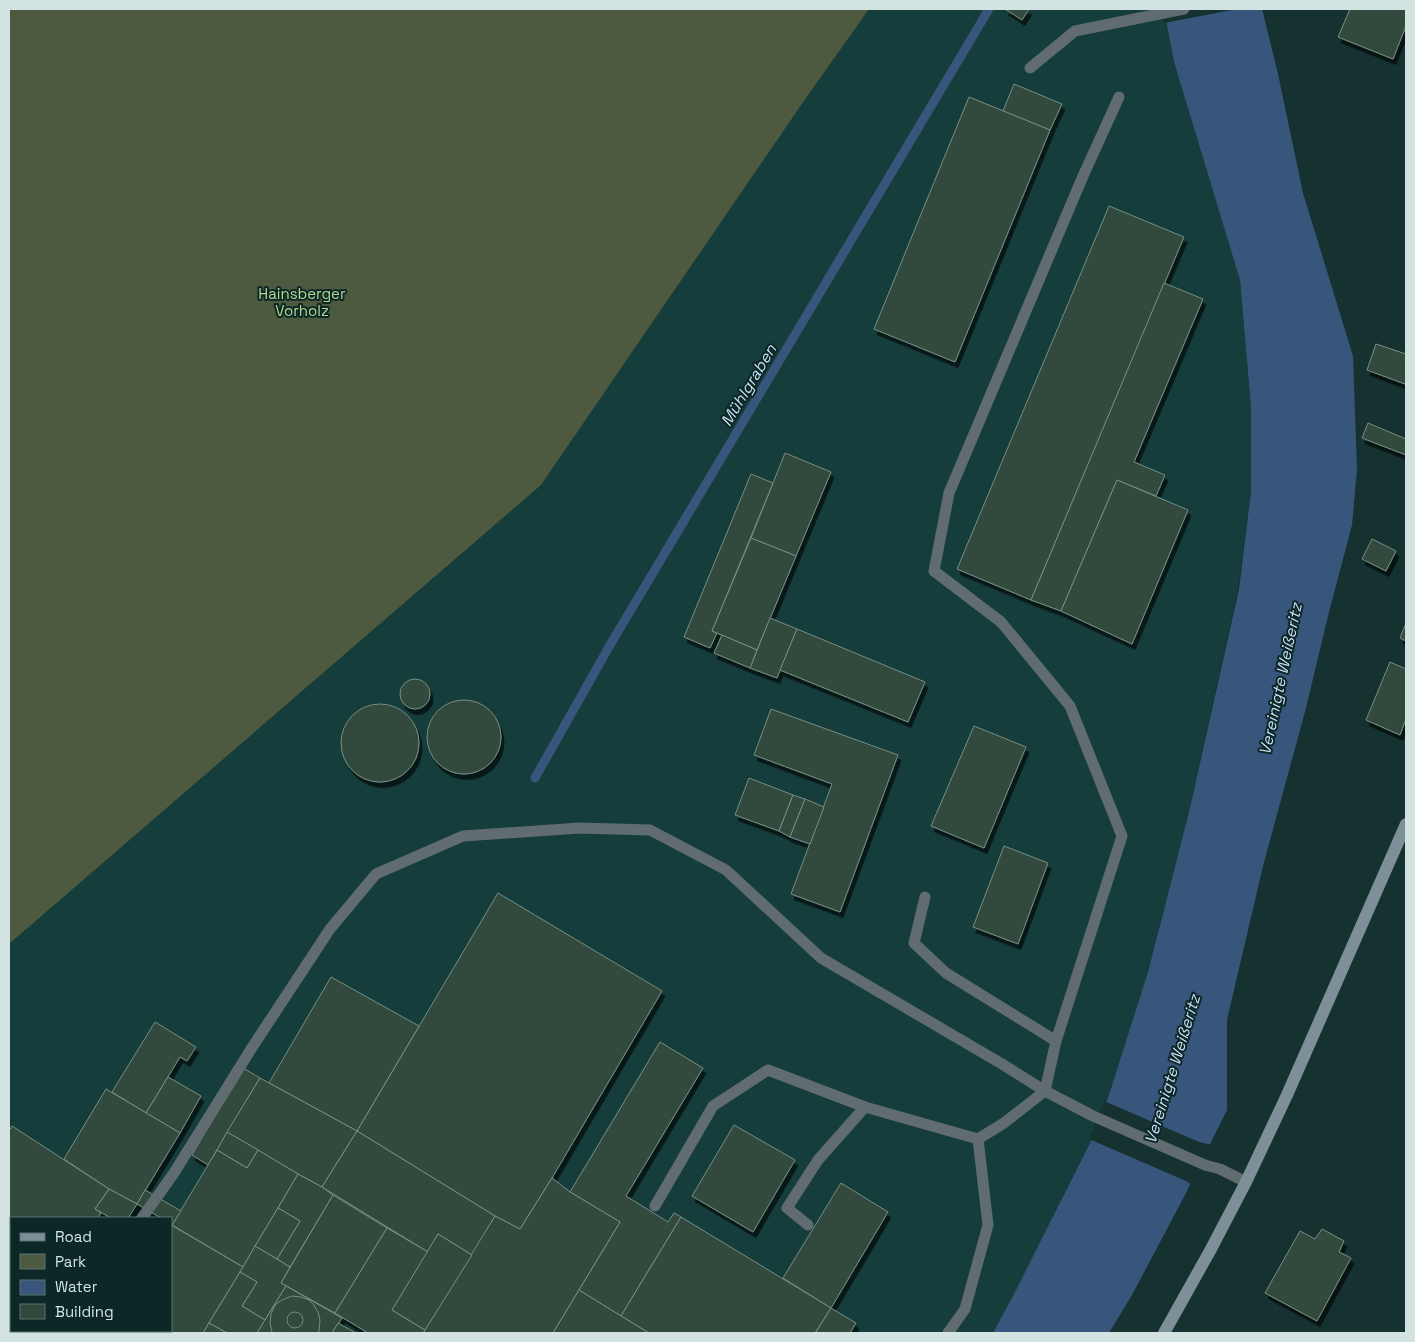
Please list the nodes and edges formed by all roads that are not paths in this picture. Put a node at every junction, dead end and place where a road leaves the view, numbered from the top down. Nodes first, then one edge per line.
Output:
1 (1184, 9) edge
2 (1030, 68) dead end
3 (1119, 97) dead end
4 (1406, 824) edge
5 (925, 898) dead end
6 (1056, 1040) junction
7 (1045, 1091) junction
8 (865, 1107) junction
9 (978, 1139) junction
10 (1246, 1182) junction
11 (655, 1206) dead end
12 (143, 1217) edge
13 (808, 1226) dead end
14 (948, 1333) edge
15 (1164, 1333) edge

1 - 2 lane
3 - 6 lane
4 - 10 main road
5 - 6 lane
6 - 7 lane
7 - 9 lane
7 - 10 lane
7 - 12 lane
8 - 9 lane
8 - 11 lane
8 - 13 lane
9 - 14 lane
10 - 15 main road

